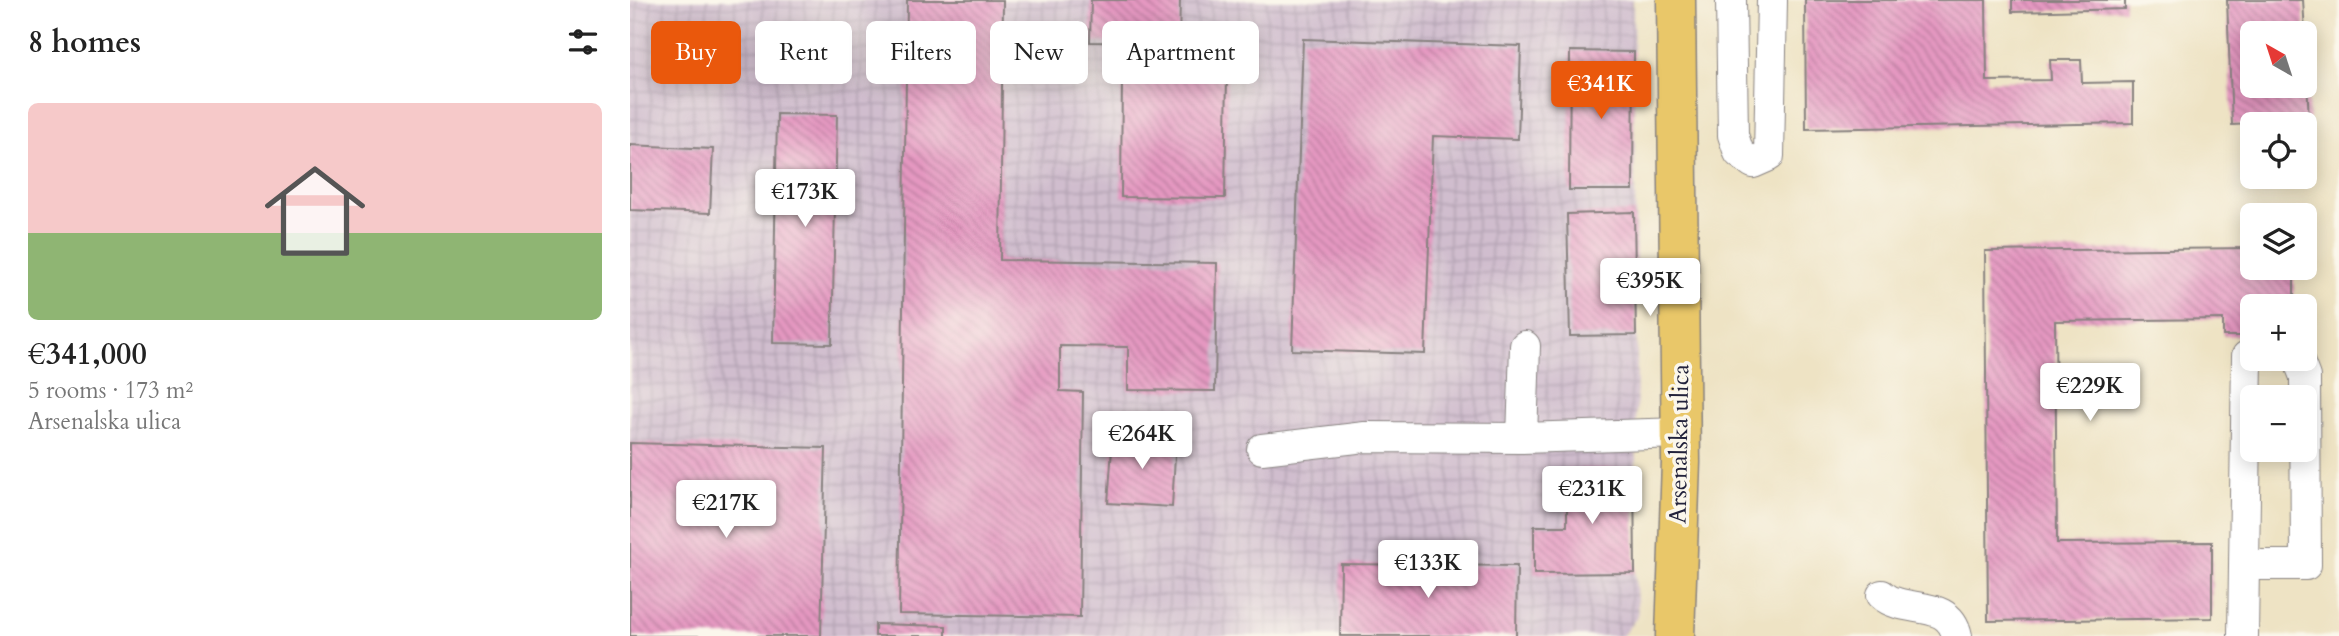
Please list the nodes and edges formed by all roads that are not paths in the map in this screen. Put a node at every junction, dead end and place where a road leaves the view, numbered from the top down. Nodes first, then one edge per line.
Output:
1 (1676, 0) edge
2 (1731, 0) edge
3 (1772, 0) edge
4 (1525, 346) dead end
5 (2247, 371) edge
6 (2303, 371) edge
7 (1681, 433) junction
8 (1522, 438) junction
9 (1262, 449) dead end
10 (2244, 565) junction
11 (1882, 595) dead end
12 (1675, 636) edge
13 (1957, 636) edge
14 (2243, 636) edge

1 - 7 main road, Arsenalska ulica
2 - 3 street
4 - 8 street
5 - 10 street
6 - 10 street
7 - 8 street
7 - 12 main road, Arsenalska ulica
8 - 9 street
10 - 14 street
11 - 13 street

